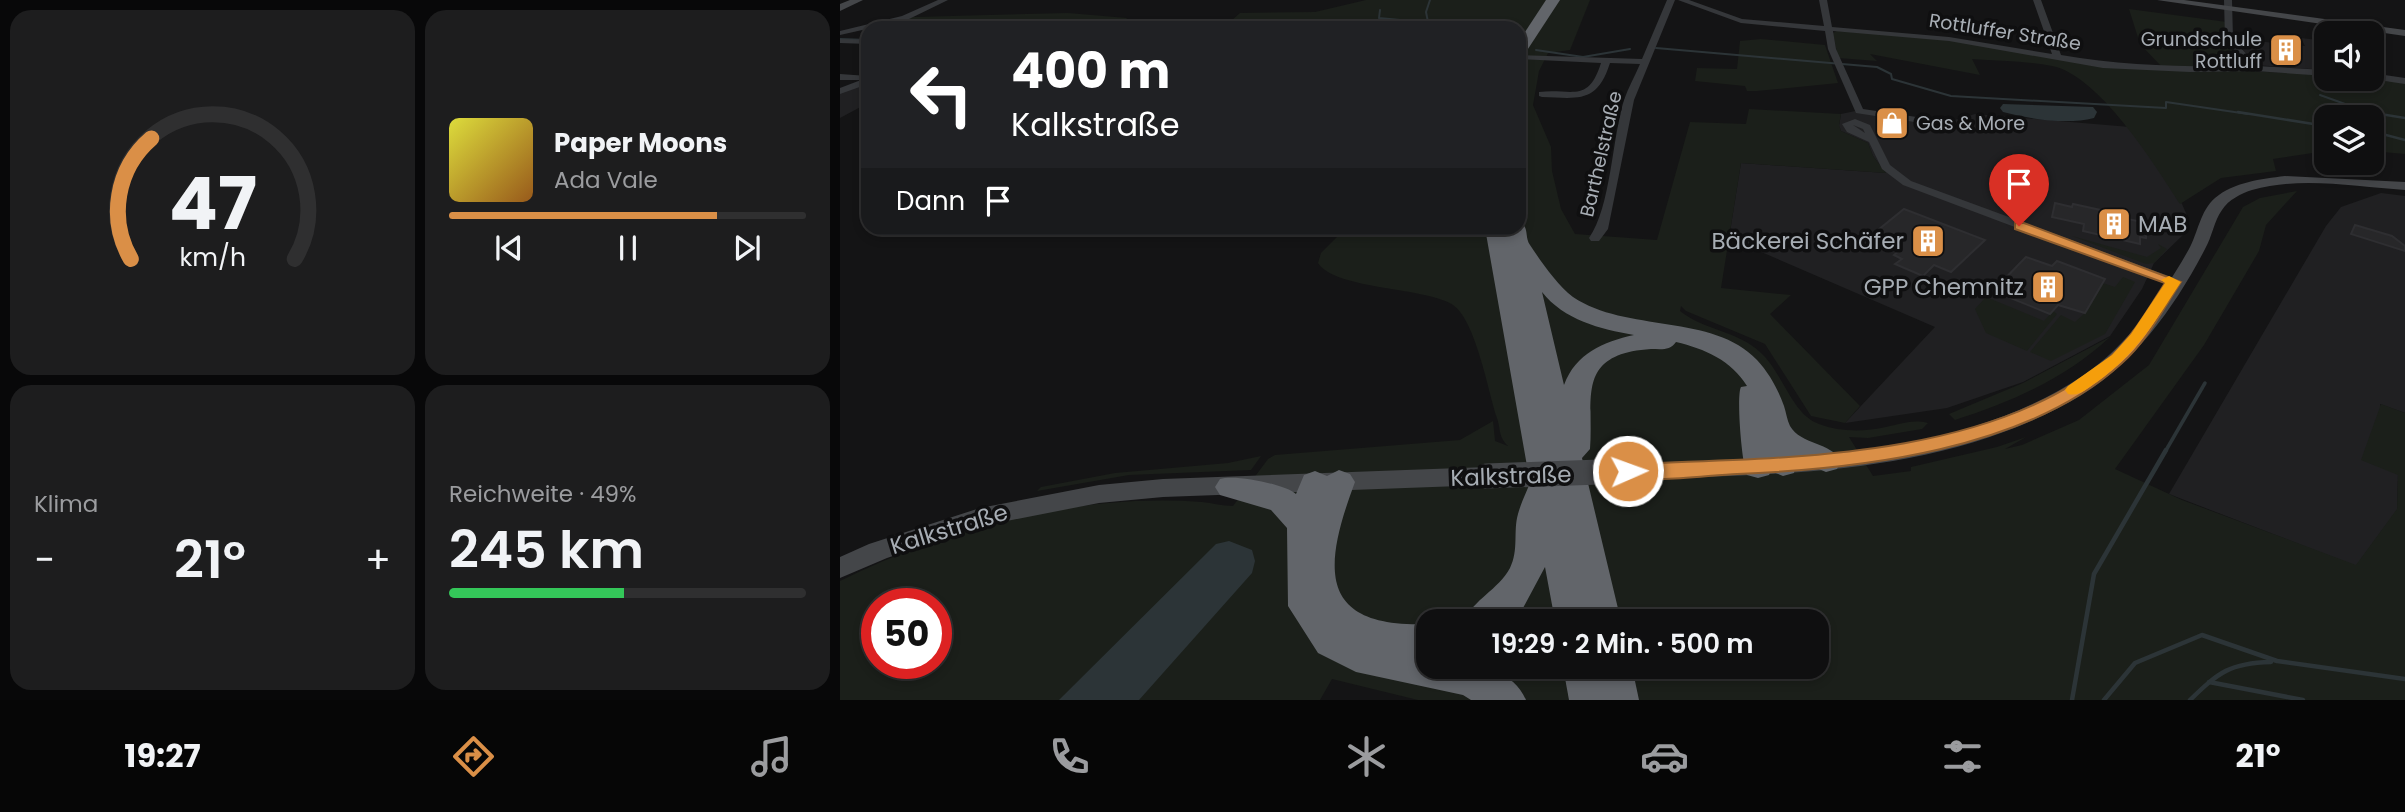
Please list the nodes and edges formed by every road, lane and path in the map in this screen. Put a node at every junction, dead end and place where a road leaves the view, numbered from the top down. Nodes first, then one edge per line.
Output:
1 (858, 0) edge
2 (944, 0) edge
3 (1541, 0) edge
4 (1553, 0) edge
5 (1671, 0) edge
6 (1682, 0) edge
7 (1823, 0) edge
8 (2036, 0) edge
9 (2162, 0) edge
10 (2229, 4) edge
11 (840, 8) edge
12 (891, 21) edge
13 (1525, 21) edge
14 (861, 28) edge
15 (1828, 29) junction
16 (840, 33) edge
17 (2405, 33) edge
18 (840, 41) edge
19 (861, 42) edge
20 (1526, 42) edge
21 (1526, 54) edge
22 (2057, 57) junction
23 (1606, 61) junction
24 (1643, 62) junction
25 (2255, 68) junction
26 (2314, 72) edge
27 (840, 77) edge
28 (2384, 78) edge
29 (861, 79) edge
30 (2405, 80) edge
31 (861, 83) edge
32 (840, 91) edge
33 (1542, 94) dead end
34 (1947, 124) dead end
35 (1873, 140) dead end
36 (2405, 187) edge
37 (1510, 235) edge
38 (1512, 235) edge
39 (1595, 238) dead end
40 (2174, 282) junction
41 (1777, 431) junction
42 (1826, 461) junction
43 (1770, 466) junction
44 (1558, 479) junction
45 (1327, 482) junction
46 (1231, 487) junction
47 (1303, 525) junction
48 (840, 568) edge
49 (1496, 609) edge
50 (1572, 609) edge
51 (1599, 609) edge
52 (1416, 641) edge
53 (1584, 679) edge
54 (1616, 679) edge
55 (1507, 700) edge
56 (1588, 700) edge
57 (1620, 700) edge

1 - 11 main road
2 - 12 street
3 - 13 highway
4 - 20 highway
5 - 24 street, Barthelstraße
6 - 15 street, Rottluffer Straße
7 - 15 street
8 - 22 street
9 - 10 main road
10 - 17 main road
10 - 25 street
14 - 16 street
15 - 22 street, Rottluffer Straße
15 - 34 street
18 - 19 street
21 - 23 street
22 - 25 street, Rottluffer Straße
23 - 24 street
23 - 33 street
24 - 39 street, Barthelstraße
25 - 26 street, Rottluffer Straße
27 - 29 street
28 - 30 street
31 - 32 street
35 - 40 street
36 - 40 main road, Kalkstraße
37 - 44 highway
38 - 41 highway
40 - 42 main road, Kalkstraße
41 - 42 highway
41 - 43 highway
42 - 43 main road, Kalkstraße
43 - 44 highway
43 - 45 main road, Kalkstraße, bridge
44 - 49 highway
44 - 50 highway
44 - 51 highway
45 - 46 main road, Kalkstraße
45 - 47 highway
45 - 52 highway
46 - 47 highway
46 - 48 main road, Kalkstraße
47 - 55 highway
53 - 56 highway
54 - 57 highway

